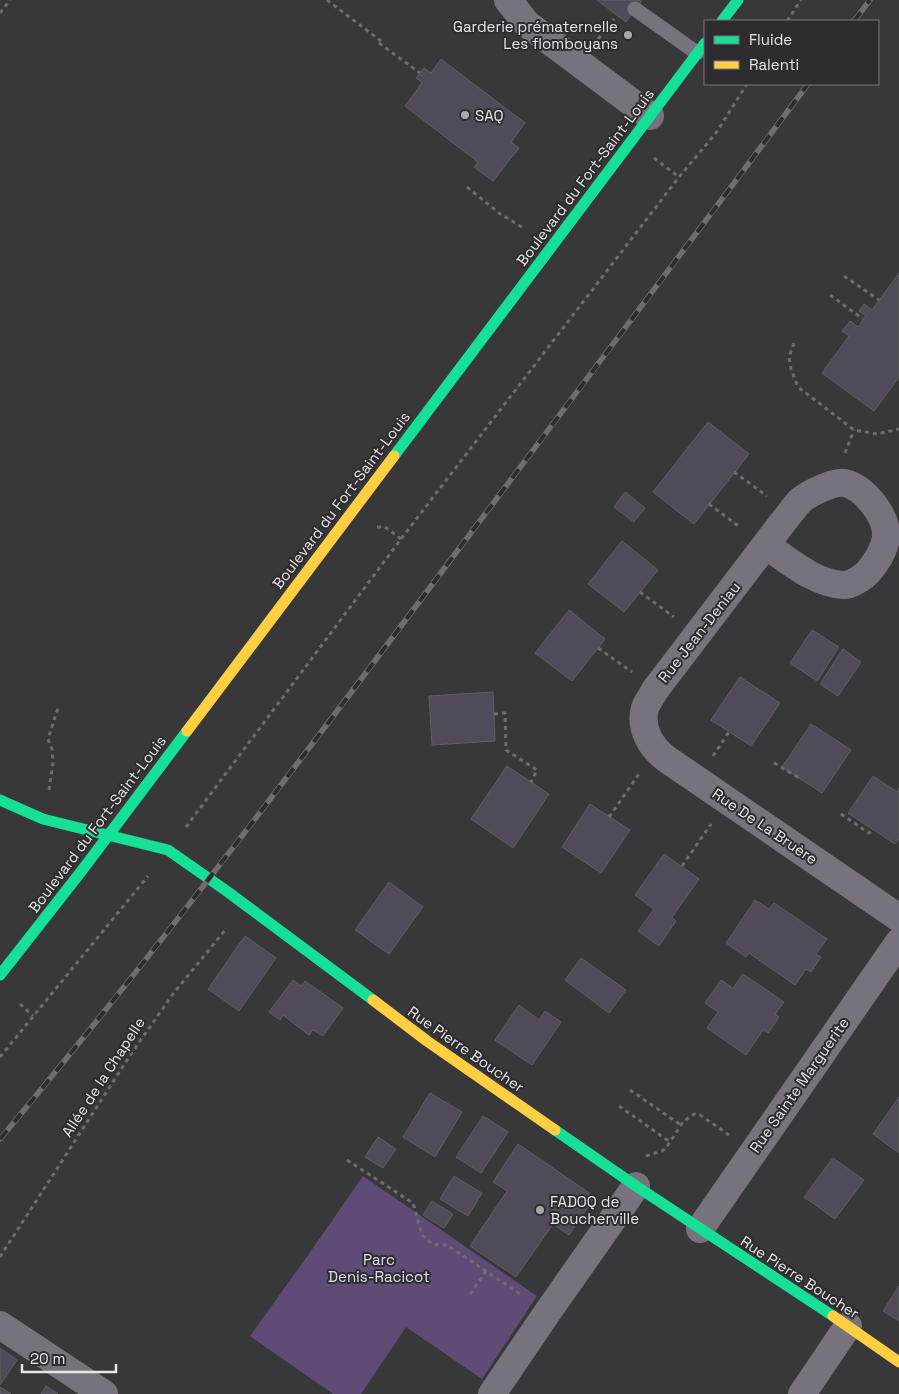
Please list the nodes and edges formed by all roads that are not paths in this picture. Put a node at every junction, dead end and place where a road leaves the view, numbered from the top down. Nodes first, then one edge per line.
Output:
1 (508, 0) edge
2 (738, 0) edge
3 (635, 9) dead end
4 (723, 20) edge
5 (701, 48) edge
6 (650, 116) junction
7 (756, 539) road end
8 (644, 724) joint
9 (0, 800) edge
10 (108, 835) junction
11 (899, 918) edge
12 (899, 942) edge
13 (0, 975) edge
14 (636, 1186) junction
15 (700, 1229) junction
16 (0, 1324) edge
17 (848, 1326) junction
18 (899, 1362) edge
19 (104, 1394) edge
20 (492, 1394) edge
21 (802, 1394) edge

1 - 6 street
2 - 4 street
3 - 5 lane
5 - 6 street, Boulevard du Fort-Saint-Louis
6 - 10 street, Boulevard du Fort-Saint-Louis
7 - 8 street, Rue Jean-Deniau
8 - 11 street, Rue De La Bruère
9 - 10 street, Rue Pierre Boucher
10 - 13 street, Boulevard du Fort-Saint-Louis
10 - 14 street, Rue Pierre Boucher
12 - 15 street, Rue Sainte Marguerite
14 - 15 street, Rue Pierre Boucher
14 - 20 street
15 - 17 street, Rue Pierre Boucher
16 - 19 street
17 - 18 street, Rue Pierre Boucher
17 - 21 street

